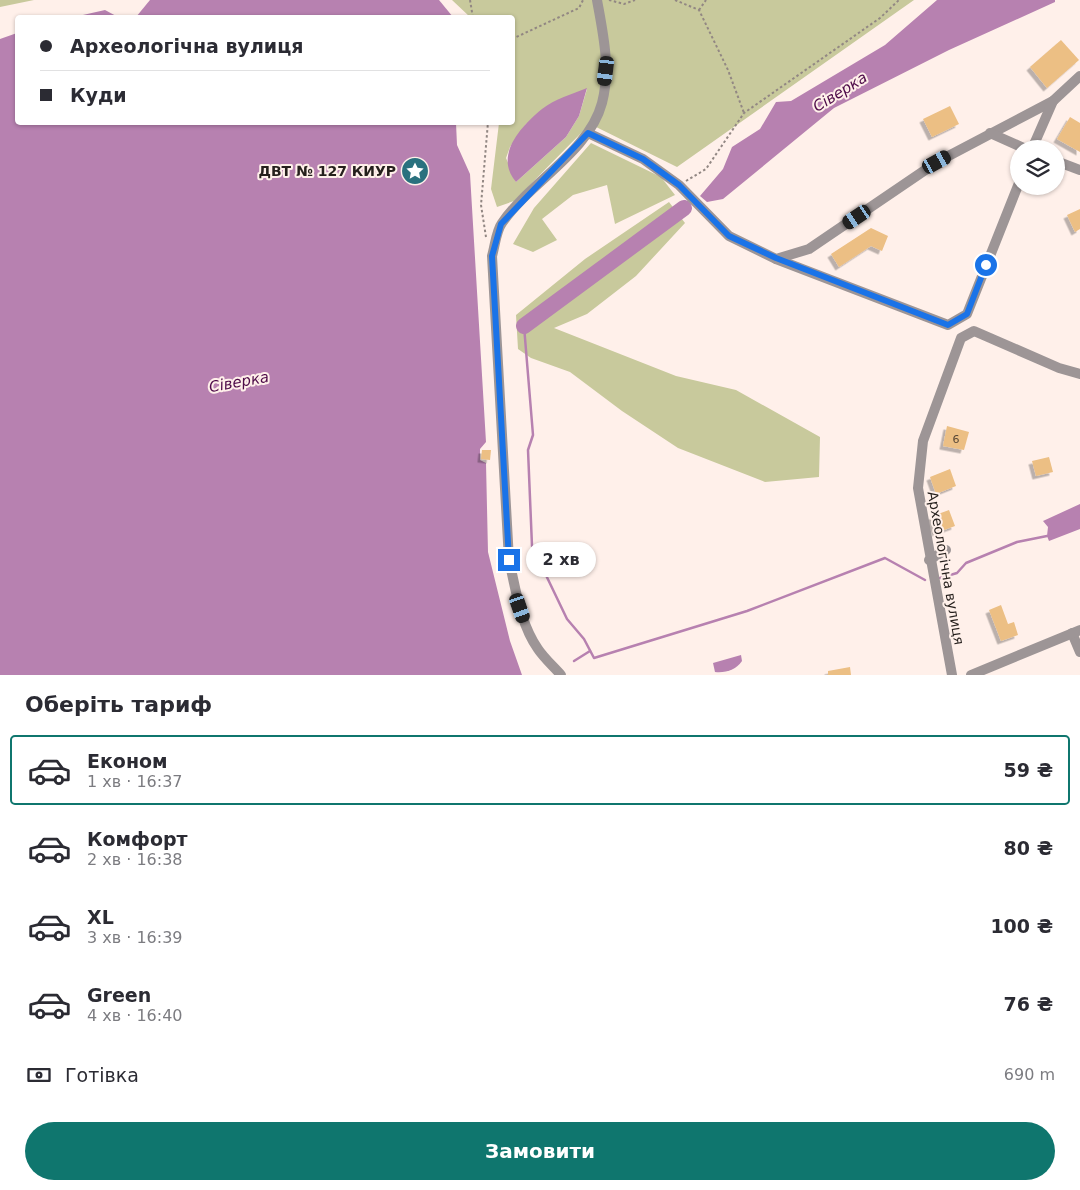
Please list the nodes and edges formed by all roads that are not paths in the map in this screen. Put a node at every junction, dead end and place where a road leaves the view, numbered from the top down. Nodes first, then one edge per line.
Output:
1 (598, 0) edge
2 (1080, 76) edge
3 (1053, 101) junction
4 (588, 133) junction
5 (990, 133) junction
6 (1036, 140) edge
7 (1010, 142) edge
8 (1065, 164) edge
9 (1080, 170) edge
10 (1014, 195) edge
11 (776, 258) junction
12 (1080, 374) edge
13 (946, 550) dead end
14 (929, 560) junction
15 (1076, 631) edge
16 (1080, 652) edge
17 (561, 675) edge
18 (952, 675) edge
19 (971, 675) edge

1 - 4 street
2 - 3 street
3 - 5 street
3 - 6 street
4 - 11 street
4 - 17 street
5 - 7 street
5 - 11 street
8 - 9 street
10 - 11 street
12 - 14 street, Археологічна вулиця
13 - 14 street
14 - 18 street, Археологічна вулиця
15 - 16 street
15 - 19 street

